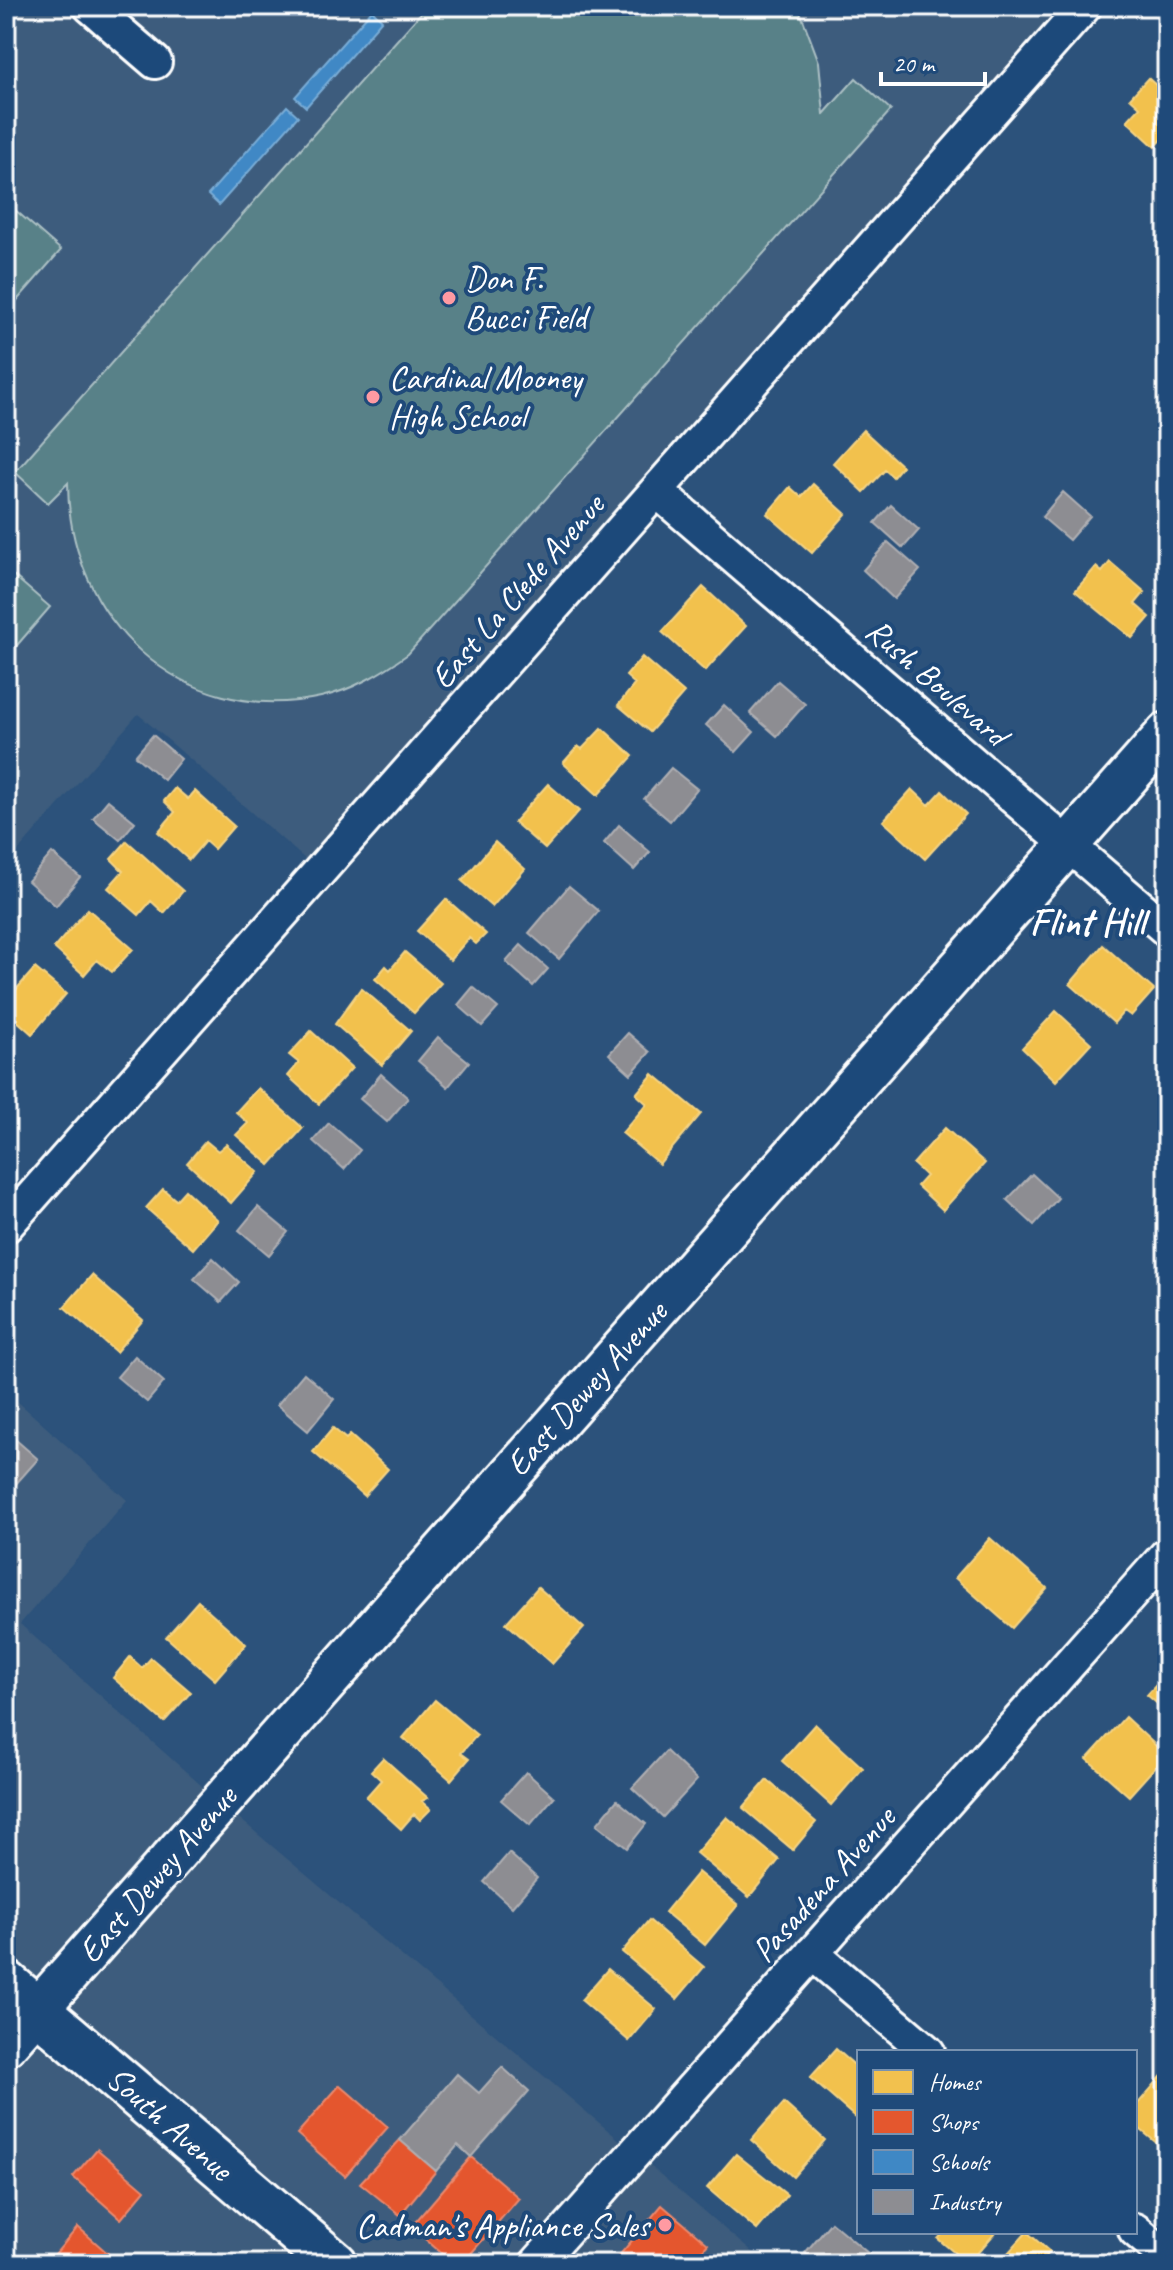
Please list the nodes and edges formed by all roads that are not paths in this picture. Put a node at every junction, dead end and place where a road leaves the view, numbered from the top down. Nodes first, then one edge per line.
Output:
1 (90, 6) edge
2 (1085, 6) edge
3 (155, 62) dead end
4 (657, 491) junction
5 (1167, 733) edge
6 (1068, 844) junction
7 (1167, 930) edge
8 (6, 1226) edge
9 (1160, 1575) edge
10 (812, 1953) junction
11 (22, 1996) edge
12 (6, 2045) edge
13 (926, 2050) edge
14 (1137, 2232) edge
15 (1167, 2257) edge
16 (335, 2264) edge
17 (536, 2264) edge

1 - 3 street
2 - 4 street, East La Clede Avenue
4 - 6 street, Rush Boulevard
4 - 8 street, East La Clede Avenue
5 - 6 street, East Dewey Avenue
6 - 7 street, Rush Boulevard
6 - 11 street, East Dewey Avenue
9 - 10 street, Pasadena Avenue
10 - 13 street
10 - 17 street, Pasadena Avenue
11 - 12 street, East Dewey Avenue
11 - 16 main road, South Avenue
14 - 15 street

